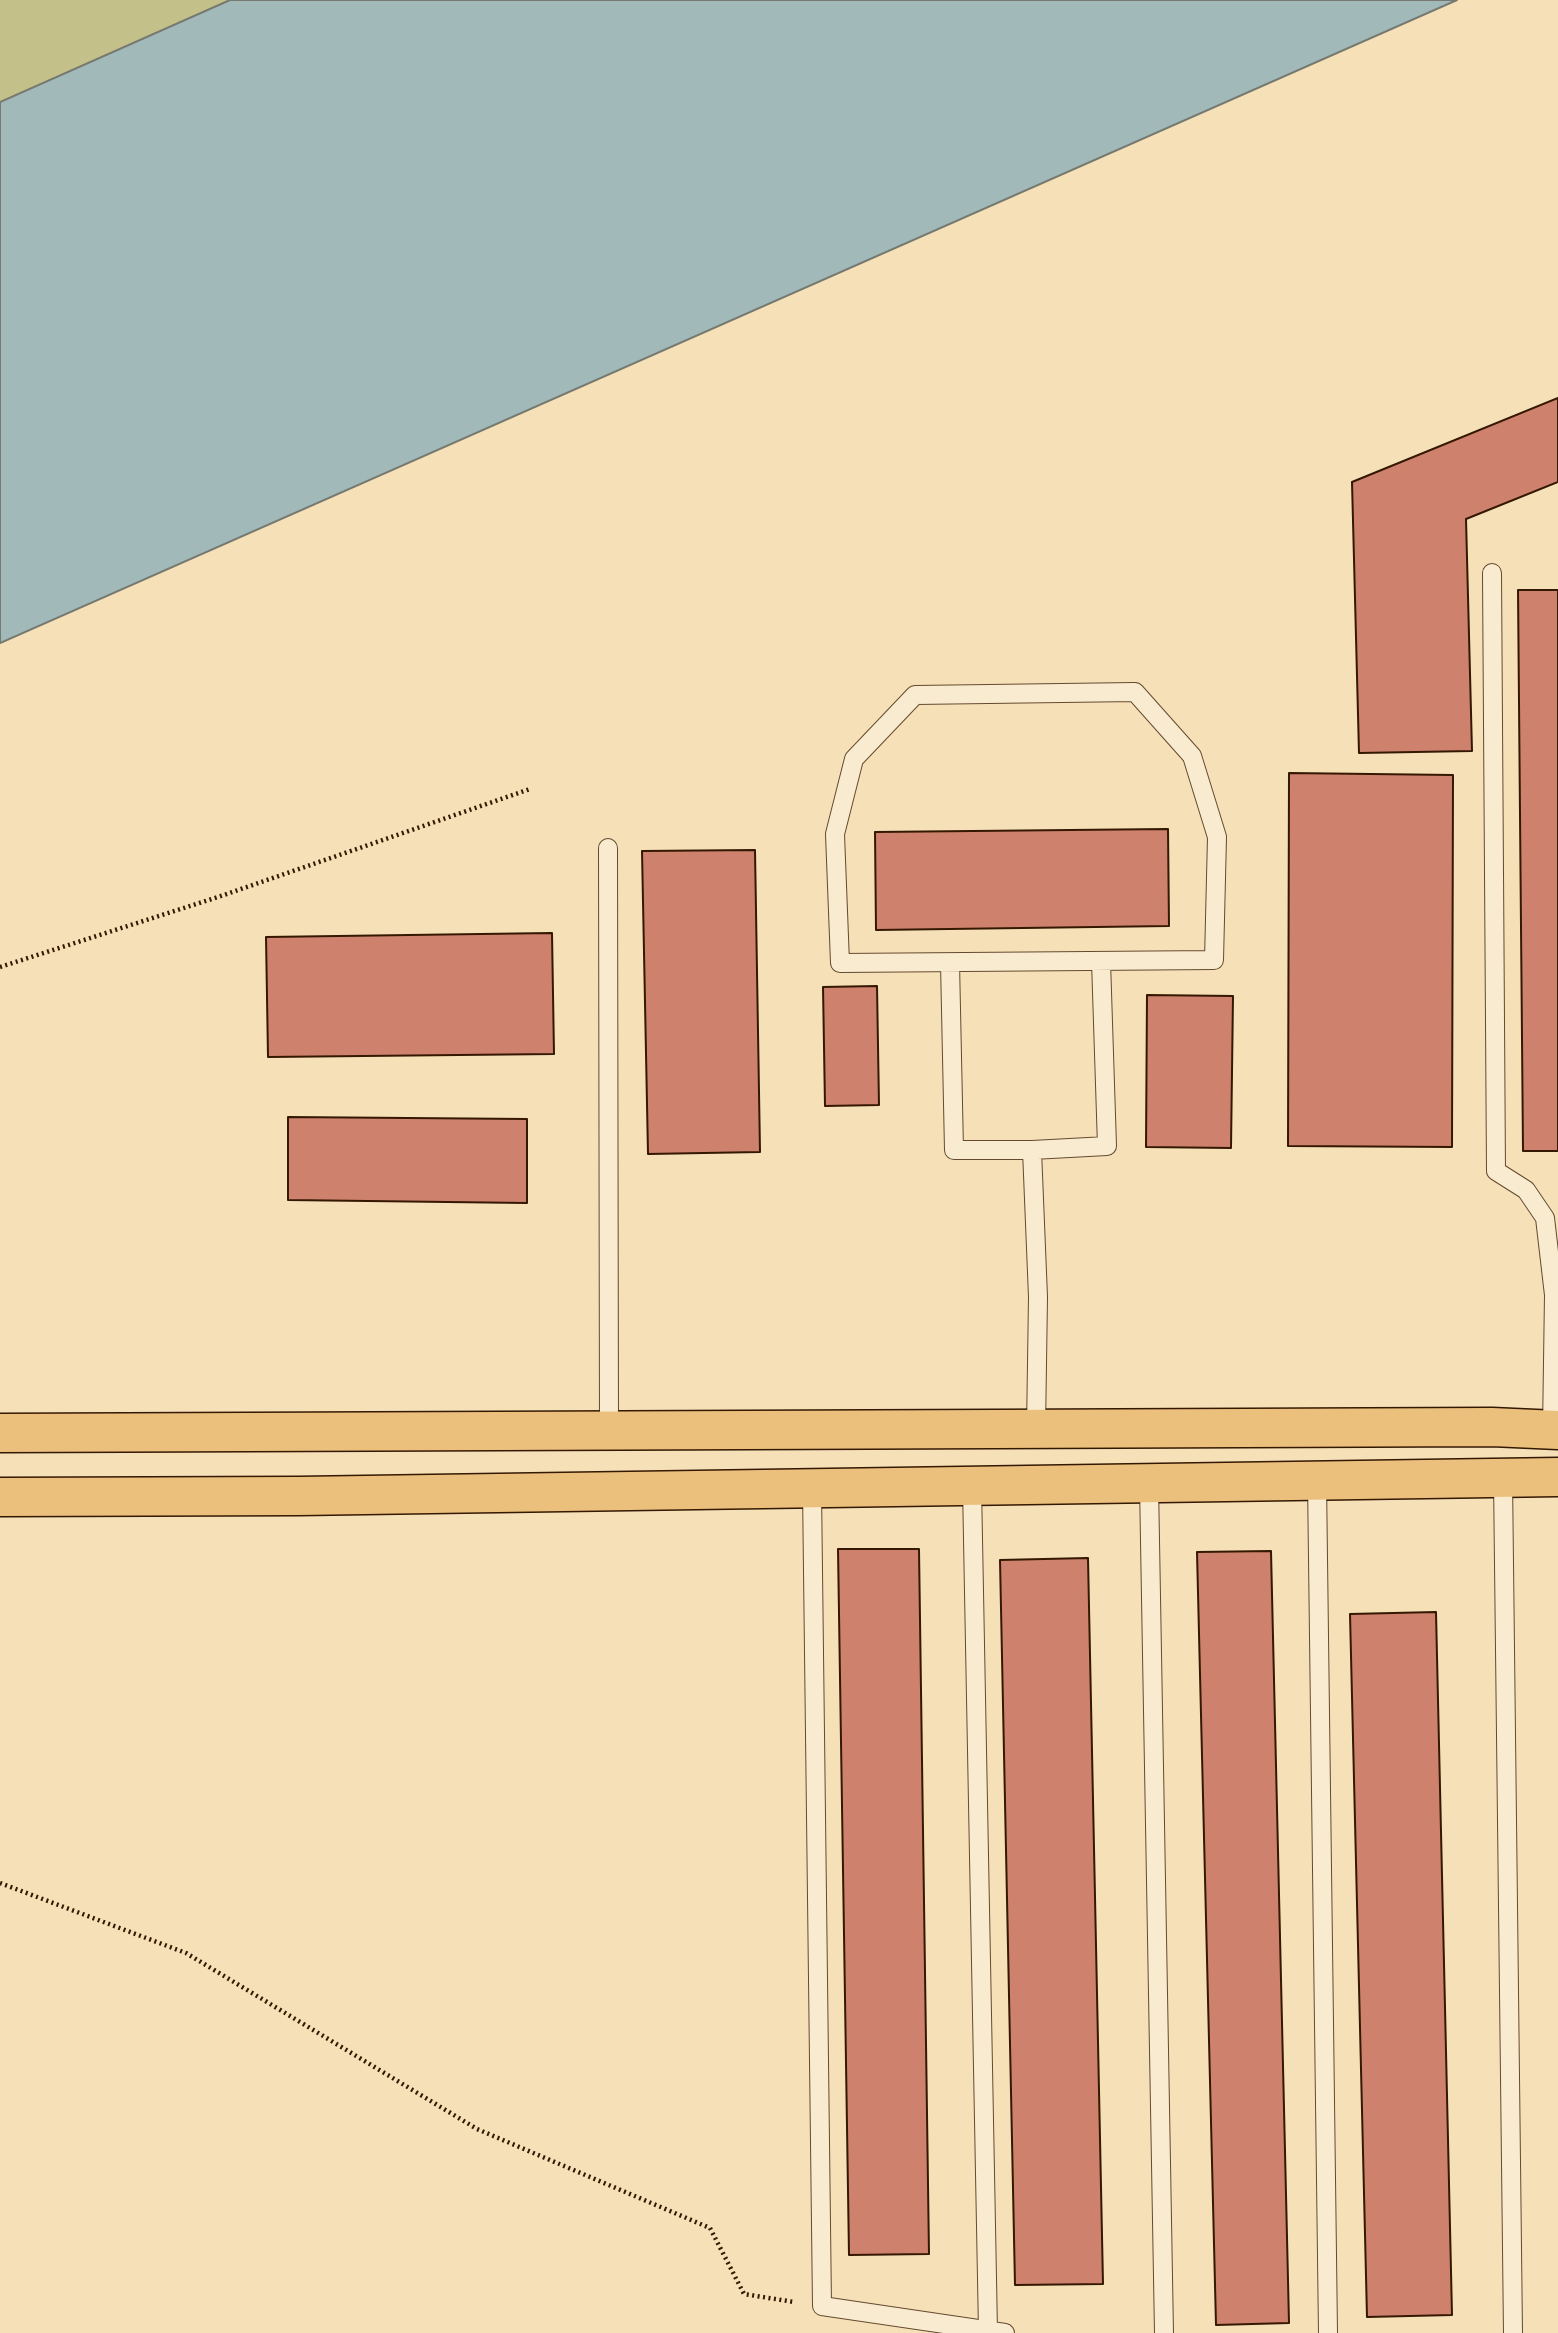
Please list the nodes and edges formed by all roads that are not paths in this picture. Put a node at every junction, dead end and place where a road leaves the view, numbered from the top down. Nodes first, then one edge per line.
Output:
1 (1492, 573) dead end
2 (608, 848) dead end
3 (1101, 961) junction
4 (950, 963) junction
5 (1032, 1150) junction
6 (1036, 1430) junction
7 (1555, 1430) edge
8 (609, 1431) junction
9 (0, 1433) edge
10 (1503, 1478) junction
11 (1558, 1478) edge
12 (1317, 1481) junction
13 (1149, 1484) junction
14 (972, 1486) junction
15 (812, 1489) junction
16 (0, 1497) edge
17 (997, 2332) edge
18 (1164, 2333) edge
19 (1328, 2333) edge
20 (1513, 2333) edge

1 - 7 lane
2 - 8 lane
3 - 4 lane
3 - 4 lane
3 - 5 lane
4 - 5 lane
5 - 6 lane
6 - 7 main road
6 - 8 main road
8 - 9 main road
10 - 11 main road
10 - 12 main road
10 - 20 lane
12 - 13 main road
12 - 19 lane
13 - 14 main road
13 - 18 lane
14 - 15 main road
14 - 17 lane
15 - 16 main road
15 - 17 lane

